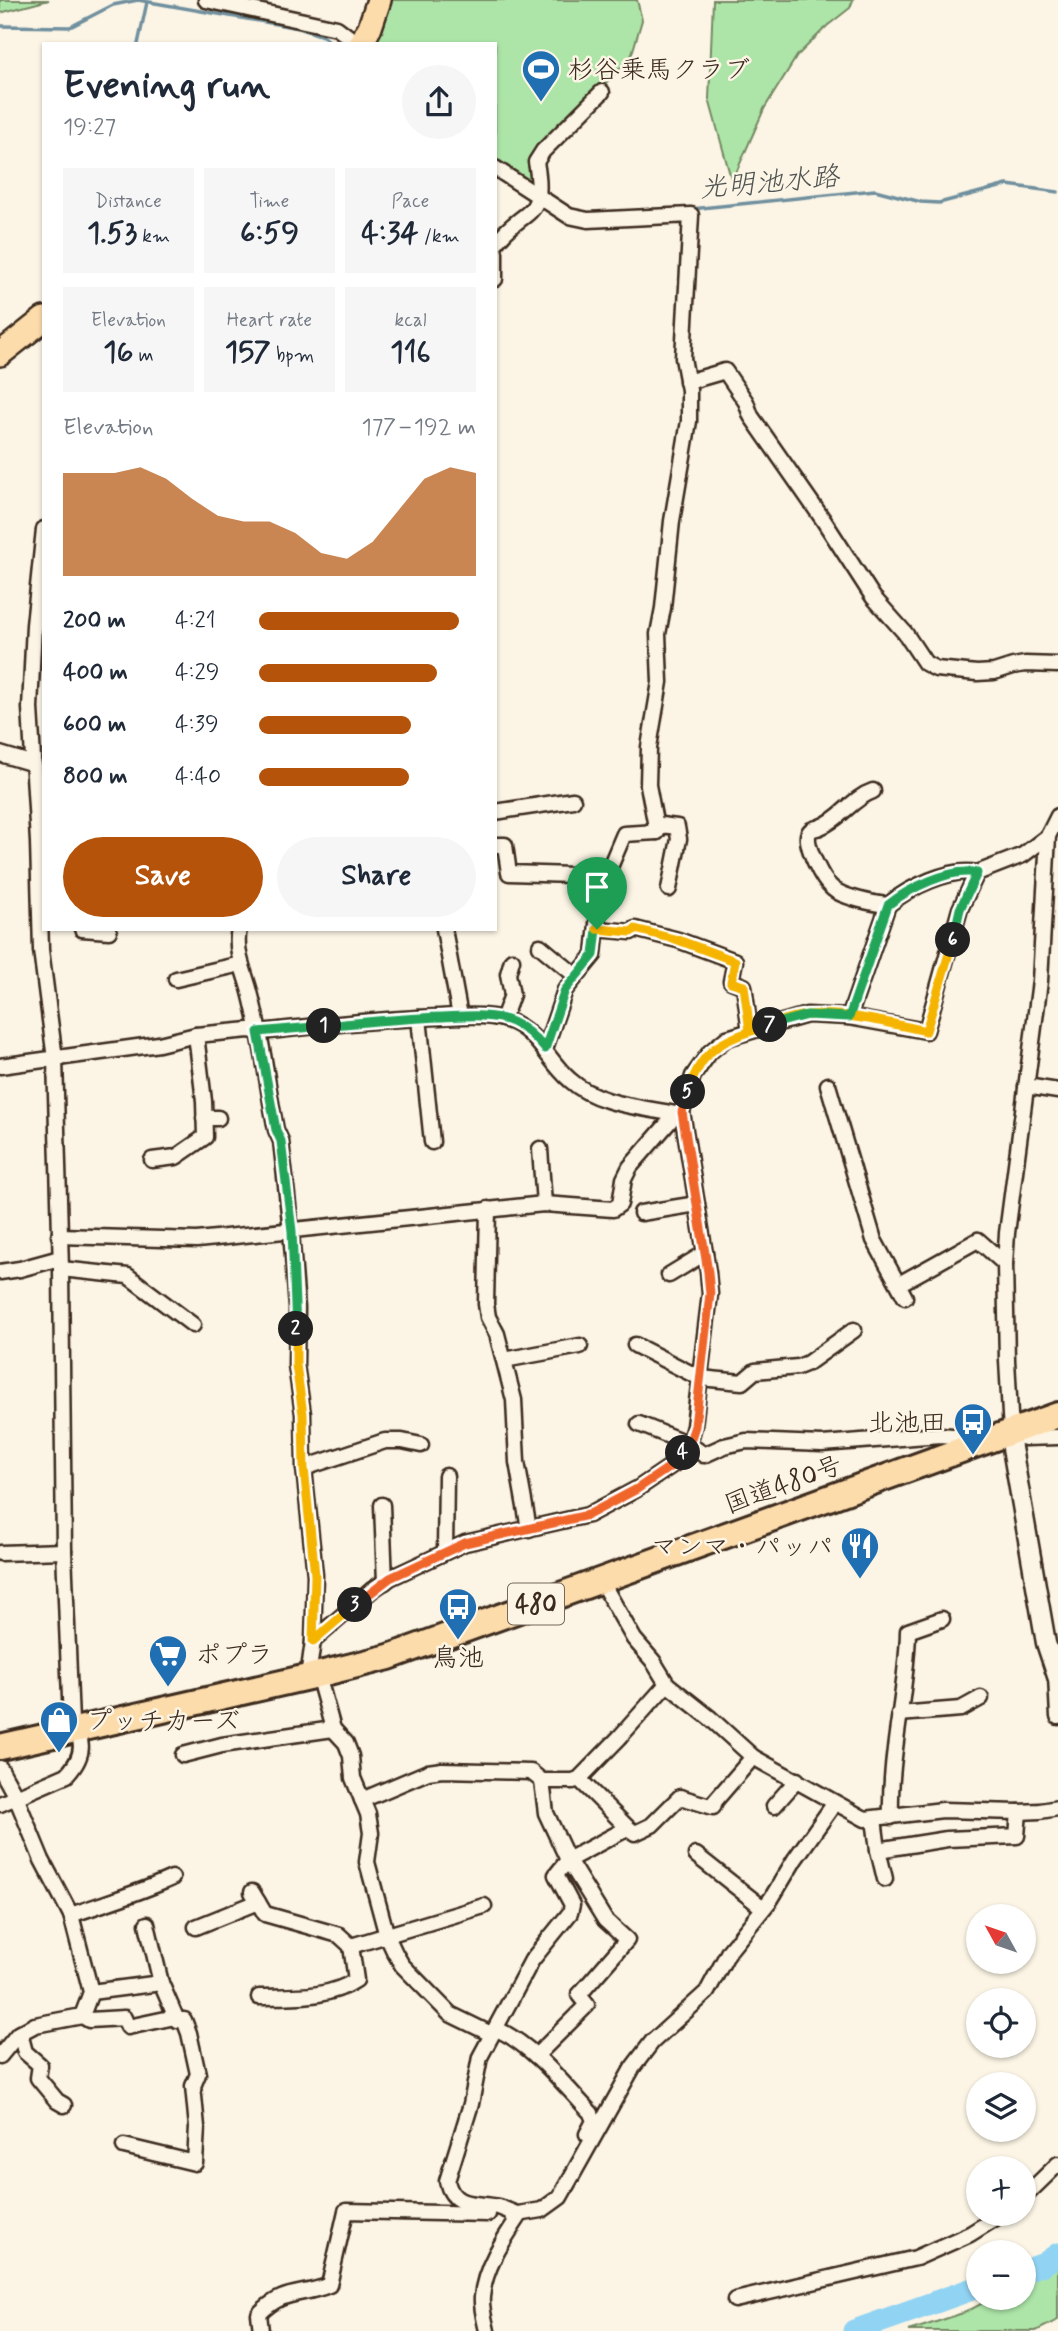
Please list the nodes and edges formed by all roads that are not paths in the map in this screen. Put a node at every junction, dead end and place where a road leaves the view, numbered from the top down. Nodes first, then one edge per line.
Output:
1 (206, 0) edge
2 (379, 0) edge
3 (240, 3) edge
4 (307, 4) dead end
5 (299, 19) junction
6 (356, 42) edge
7 (360, 42) edge
8 (602, 92) dead end
9 (497, 169) edge
10 (539, 197) junction
11 (497, 241) edge
12 (42, 321) edge
13 (0, 354) edge
14 (687, 382) junction
15 (42, 548) edge
16 (1058, 665) edge
17 (0, 754) edge
18 (34, 764) junction
19 (873, 791) dead end
20 (573, 800) dead end
21 (497, 812) edge
22 (1057, 820) edge
23 (657, 832) junction
24 (1048, 836) junction
25 (41, 843) edge
26 (497, 845) edge
27 (977, 873) junction
28 (604, 876) junction
29 (1052, 884) edge
30 (669, 889) dead end
31 (888, 905) junction
32 (42, 926) edge
33 (597, 929) junction
34 (238, 931) edge
35 (443, 931) edge
36 (540, 946) dead end
37 (512, 960) dead end
38 (241, 964) junction
39 (576, 976) junction
40 (176, 979) dead end
41 (460, 1016) junction
42 (849, 1017) junction
43 (419, 1018) junction
44 (503, 1019) junction
45 (750, 1031) junction
46 (258, 1032) junction
47 (196, 1035) junction
48 (545, 1049) junction
49 (55, 1059) junction
50 (0, 1066) edge
51 (828, 1086) dead end
52 (1026, 1086) junction
53 (1058, 1091) edge
54 (679, 1113) junction
55 (432, 1142) dead end
56 (540, 1149) dead end
57 (152, 1160) dead end
58 (544, 1204) junction
59 (697, 1204) junction
60 (488, 1209) junction
61 (642, 1213) dead end
62 (292, 1231) junction
63 (59, 1236) junction
64 (705, 1253) junction
65 (61, 1264) junction
66 (1005, 1264) junction
67 (0, 1272) edge
68 (669, 1275) dead end
69 (193, 1325) dead end
70 (854, 1331) dead end
71 (635, 1345) dead end
72 (580, 1346) dead end
73 (504, 1360) junction
74 (700, 1378) junction
75 (1058, 1415) edge
76 (639, 1424) dead end
77 (1011, 1433) junction
78 (1058, 1437) edge
79 (689, 1444) junction
80 (421, 1445) dead end
81 (975, 1445) junction
82 (304, 1468) junction
83 (446, 1476) dead end
84 (383, 1505) dead end
85 (530, 1529) junction
86 (64, 1551) junction
87 (445, 1552) junction
88 (0, 1553) edge
89 (601, 1581) junction
90 (385, 1582) junction
91 (942, 1619) dead end
92 (313, 1641) junction
93 (313, 1676) junction
94 (1057, 1677) edge
95 (667, 1684) junction
96 (981, 1698) dead end
97 (899, 1714) junction
98 (1058, 1717) edge
99 (333, 1729) junction
100 (74, 1730) junction
101 (0, 1747) edge
102 (183, 1755) dead end
103 (753, 1757) junction
104 (0, 1768) edge
105 (579, 1779) junction
106 (797, 1780) junction
107 (542, 1782) junction
108 (16, 1797) junction
109 (362, 1800) junction
110 (0, 1804) edge
111 (834, 1804) junction
112 (774, 1806) dead end
113 (1058, 1808) edge
114 (1019, 1812) junction
115 (891, 1817) junction
116 (874, 1819) junction
117 (628, 1828) junction
118 (878, 1850) junction
119 (696, 1855) dead end
120 (568, 1860) junction
121 (172, 1878) dead end
122 (886, 1879) dead end
123 (592, 1899) junction
124 (484, 1906) dead end
125 (763, 1908) junction
126 (571, 1909) junction
127 (71, 1916) junction
128 (147, 1924) dead end
129 (196, 1927) dead end
130 (387, 1936) junction
131 (352, 1946) junction
132 (161, 1983) junction
133 (92, 1992) junction
134 (259, 1997) dead end
135 (82, 2016) junction
136 (176, 2017) junction
137 (494, 2031) junction
138 (20, 2033) junction
139 (0, 2056) edge
140 (536, 2056) junction
141 (64, 2105) dead end
142 (124, 2146) dead end
143 (582, 2158) junction
144 (1058, 2164) edge
145 (1036, 2185) edge
146 (520, 2215) junction
147 (983, 2226) edge
148 (735, 2300) dead end
149 (261, 2331) edge
150 (487, 2331) edge

1 - 3 street
2 - 7 main road
3 - 5 street
4 - 5 street
5 - 6 street
8 - 10 street
9 - 10 street
10 - 11 street
10 - 14 street
12 - 13 main road
14 - 16 street
14 - 23 street
15 - 18 street
17 - 18 street
18 - 25 street
19 - 31 street
20 - 21 street
22 - 24 street
23 - 28 street
23 - 30 street
24 - 27 street
24 - 29 street
25 - 32 street
26 - 28 street
27 - 31 street
27 - 42 street
28 - 33 street
29 - 52 street
31 - 42 street
32 - 49 street
33 - 39 street
33 - 45 street
34 - 38 street
35 - 41 street
36 - 39 street
37 - 44 street
38 - 40 street
38 - 46 street
39 - 48 street
41 - 43 street
41 - 44 street
42 - 45 street
43 - 46 street
43 - 55 street
44 - 48 street
45 - 54 street
46 - 47 street
46 - 62 street
47 - 49 street
47 - 57 street
48 - 54 street
49 - 50 street
49 - 63 street
51 - 66 street
52 - 53 street
52 - 66 street
54 - 58 street
54 - 59 street
56 - 58 street
58 - 60 street
59 - 61 street
59 - 64 street
60 - 62 street
60 - 73 street
62 - 63 street
62 - 82 street
63 - 65 street
64 - 68 street
64 - 74 street
65 - 67 street
65 - 69 street
65 - 86 street
66 - 77 street
70 - 74 street
71 - 74 street
72 - 73 street
73 - 85 street
74 - 79 street
75 - 77 highway, 国道480号 / 480
76 - 79 street
77 - 78 street
77 - 81 highway, 国道480号 / 480
77 - 94 street
79 - 81 street
79 - 85 street
80 - 82 street
81 - 89 highway, 国道480号 / 480
82 - 92 street
83 - 87 street
84 - 90 street
85 - 87 street
86 - 88 street
86 - 100 street
87 - 90 street
89 - 93 highway, 国道480号 / 480
89 - 95 street
90 - 92 street
91 - 97 street
92 - 93 street
93 - 99 street
93 - 100 highway, 国道480号 / 480
94 - 98 street
95 - 103 street
95 - 105 street
96 - 97 street
97 - 115 street
99 - 102 street
99 - 109 street
100 - 101 highway, 国道480号 / 480
100 - 108 street
103 - 106 street
103 - 117 street
104 - 108 street
105 - 107 street
105 - 117 street
106 - 111 street
106 - 112 street
107 - 109 street
107 - 120 street
108 - 110 street
108 - 127 street
109 - 130 street
111 - 116 street
111 - 125 street
113 - 114 street
114 - 115 street
114 - 118 street
115 - 116 street
116 - 118 street
117 - 120 street
118 - 122 street
119 - 125 street
120 - 123 street
120 - 126 street
121 - 127 street
123 - 126 street
123 - 140 street
124 - 130 street
125 - 143 street
126 - 137 street
127 - 133 street
128 - 132 street
129 - 131 street
130 - 131 street
130 - 137 street
131 - 134 street
132 - 133 street
132 - 136 street
133 - 135 street
135 - 136 street
135 - 138 street
136 - 142 street
137 - 140 street
137 - 146 street
138 - 139 street
138 - 141 street
140 - 143 street
143 - 146 street
144 - 145 street
146 - 149 street
146 - 150 street
147 - 148 street

